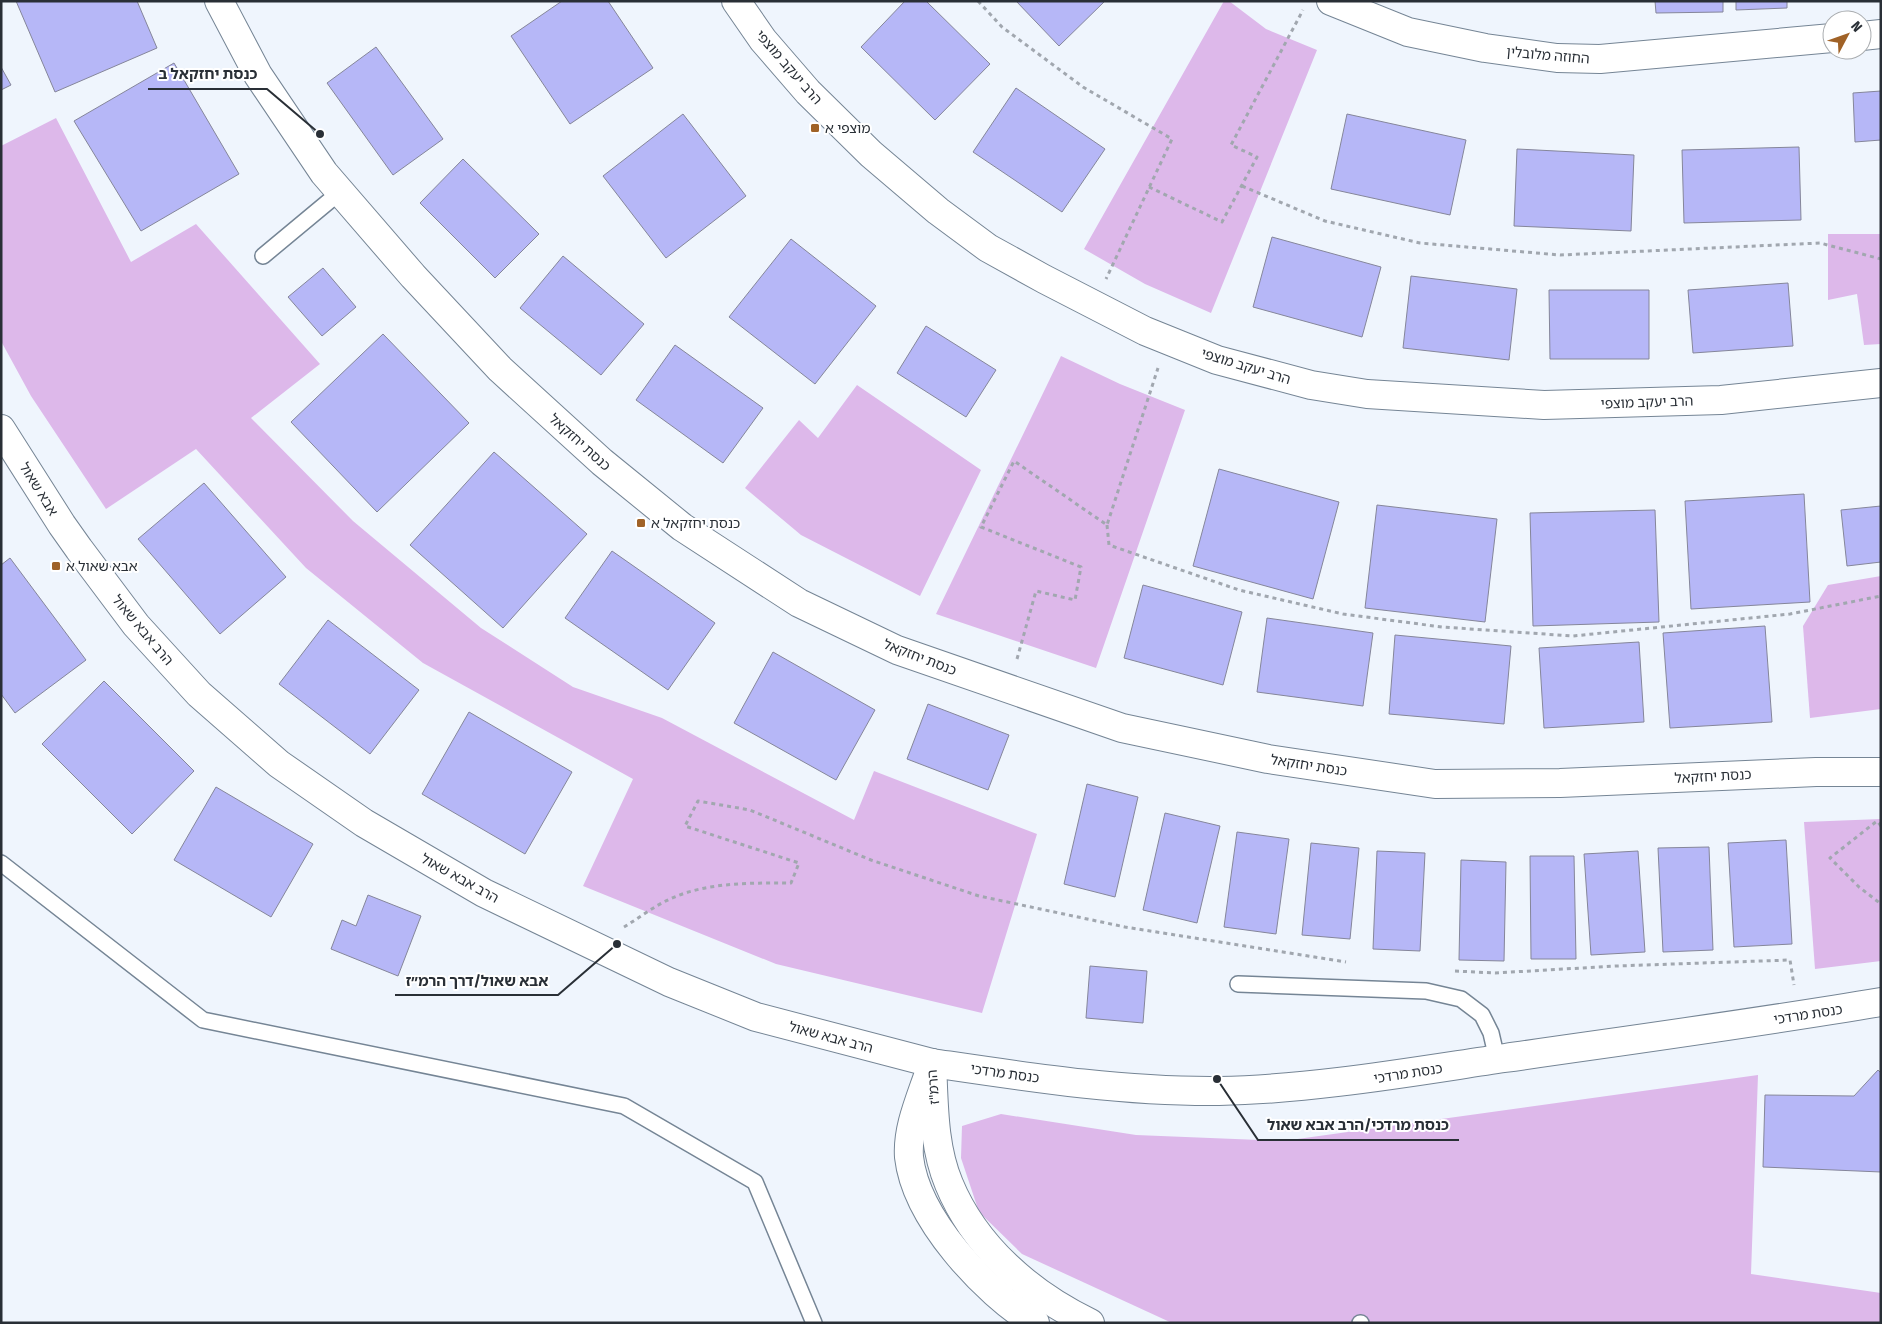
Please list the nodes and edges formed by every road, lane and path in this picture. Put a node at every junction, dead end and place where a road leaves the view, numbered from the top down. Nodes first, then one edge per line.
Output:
1 (219, 1) edge
2 (736, 1) edge
3 (978, 1) edge
4 (1308, 1) edge
5 (1331, 1) edge
6 (1822, 39) edge
7 (1242, 186) junction
8 (1149, 187) junction
9 (340, 192) junction
10 (263, 256) dead end
11 (1881, 259) edge
12 (1093, 304) junction
13 (1167, 340) junction
14 (1881, 383) edge
15 (1, 429) edge
16 (1107, 525) junction
17 (79, 549) joint
18 (1881, 596) edge
19 (1009, 689) junction
20 (1881, 772) edge
21 (1881, 826) edge
22 (1, 863) edge
23 (1881, 904) edge
24 (600, 949) junction
25 (1354, 963) dead end
26 (1448, 971) dead end
27 (1238, 984) dead end
28 (1881, 1002) edge
29 (1800, 1016) junction
30 (1497, 1059) junction
31 (932, 1063) junction
32 (814, 1323) edge
33 (1035, 1323) edge
34 (1090, 1323) edge

1 - 9 street, כנסת יחזקאל
2 - 12 street, הרב יעקב מוצפי
3 - 8 path
4 - 7 path
5 - 6 street, החוזה מלובלין
7 - 8 path
7 - 11 path
8 - 12 path
9 - 10 lane
9 - 19 street, כנסת יחזקאל
12 - 13 street, הרב יעקב מוצפי
13 - 14 street, הרב יעקב מוצפי
13 - 16 path
15 - 17 street, אבא שאול
16 - 18 path
16 - 19 path
17 - 24 street, הרב אבא שאול
19 - 20 street, כנסת יחזקאל
21 - 23 path
22 - 32 lane
24 - 25 path
24 - 31 street, הרב אבא שאול
26 - 29 path
27 - 30 lane
28 - 29 street, כנסת מרדכי
29 - 30 street, כנסת מרדכי
30 - 31 street, כנסת מרדכי
31 - 33 street, הרמ"ז
31 - 34 street, הרמ"ז

